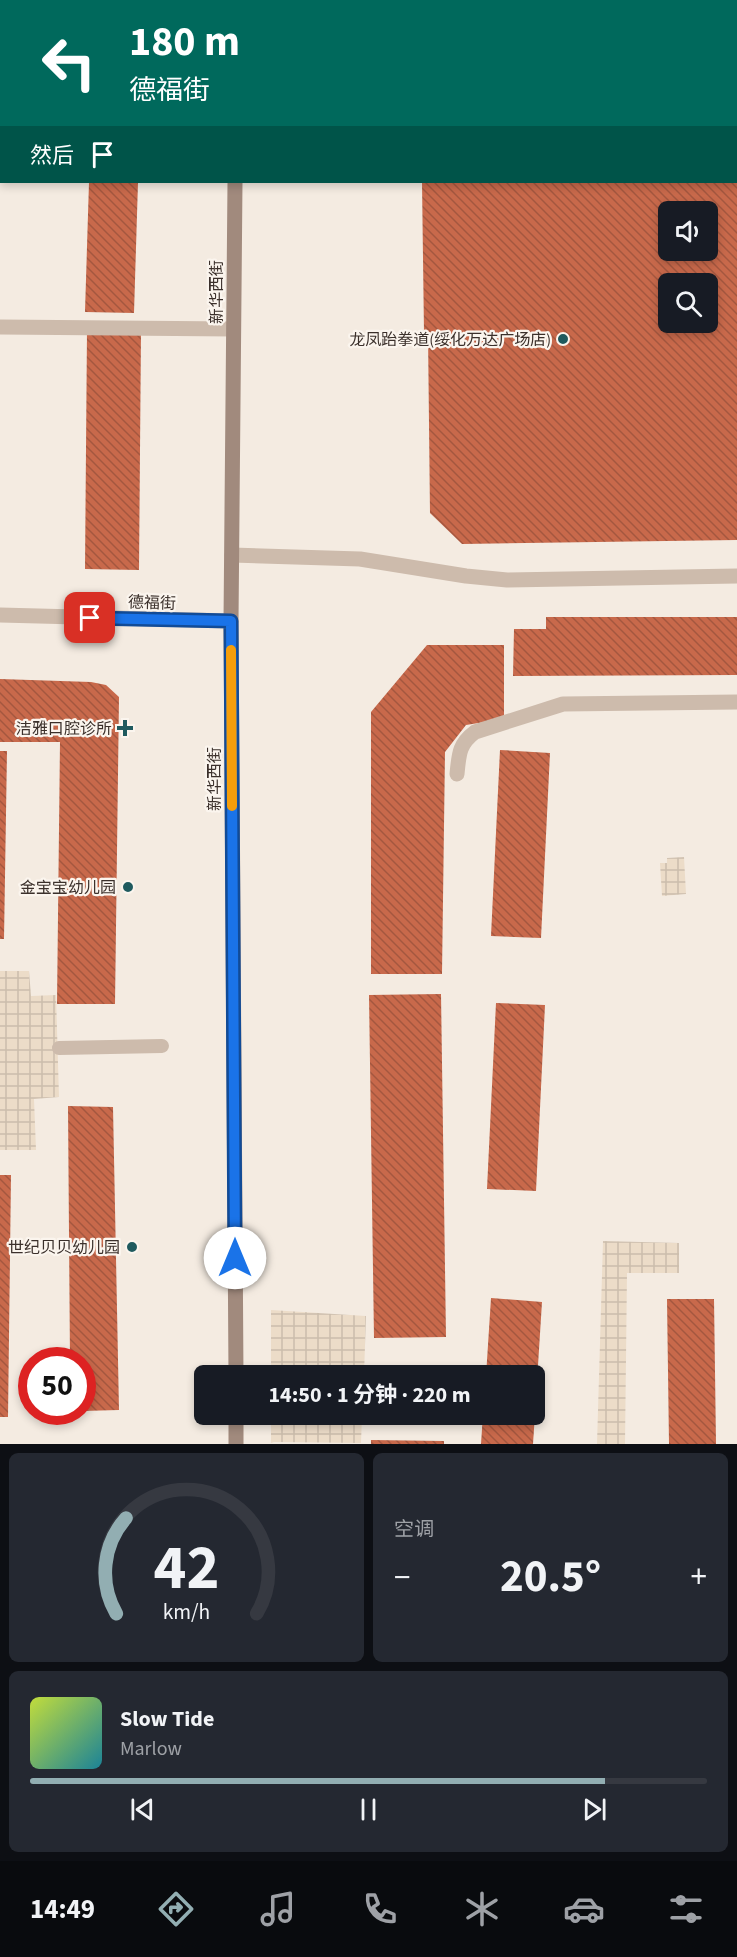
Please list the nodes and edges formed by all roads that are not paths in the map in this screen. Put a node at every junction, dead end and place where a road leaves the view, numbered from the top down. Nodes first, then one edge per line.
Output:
1 (235, 183) edge
2 (0, 327) edge
3 (233, 329) junction
4 (232, 555) junction
5 (737, 576) edge
6 (0, 615) edge
7 (231, 621) junction
8 (737, 702) edge
9 (457, 774) dead end
10 (162, 1046) dead end
11 (59, 1048) dead end
12 (236, 1365) edge
13 (236, 1425) edge
14 (236, 1444) edge

1 - 3 main road, 新华西街
2 - 3 street
3 - 4 main road, 新华西街
4 - 5 street
4 - 7 main road, 新华西街
6 - 7 street, 德福街
7 - 12 main road, 新华西街
8 - 9 street
10 - 11 lane
13 - 14 main road

